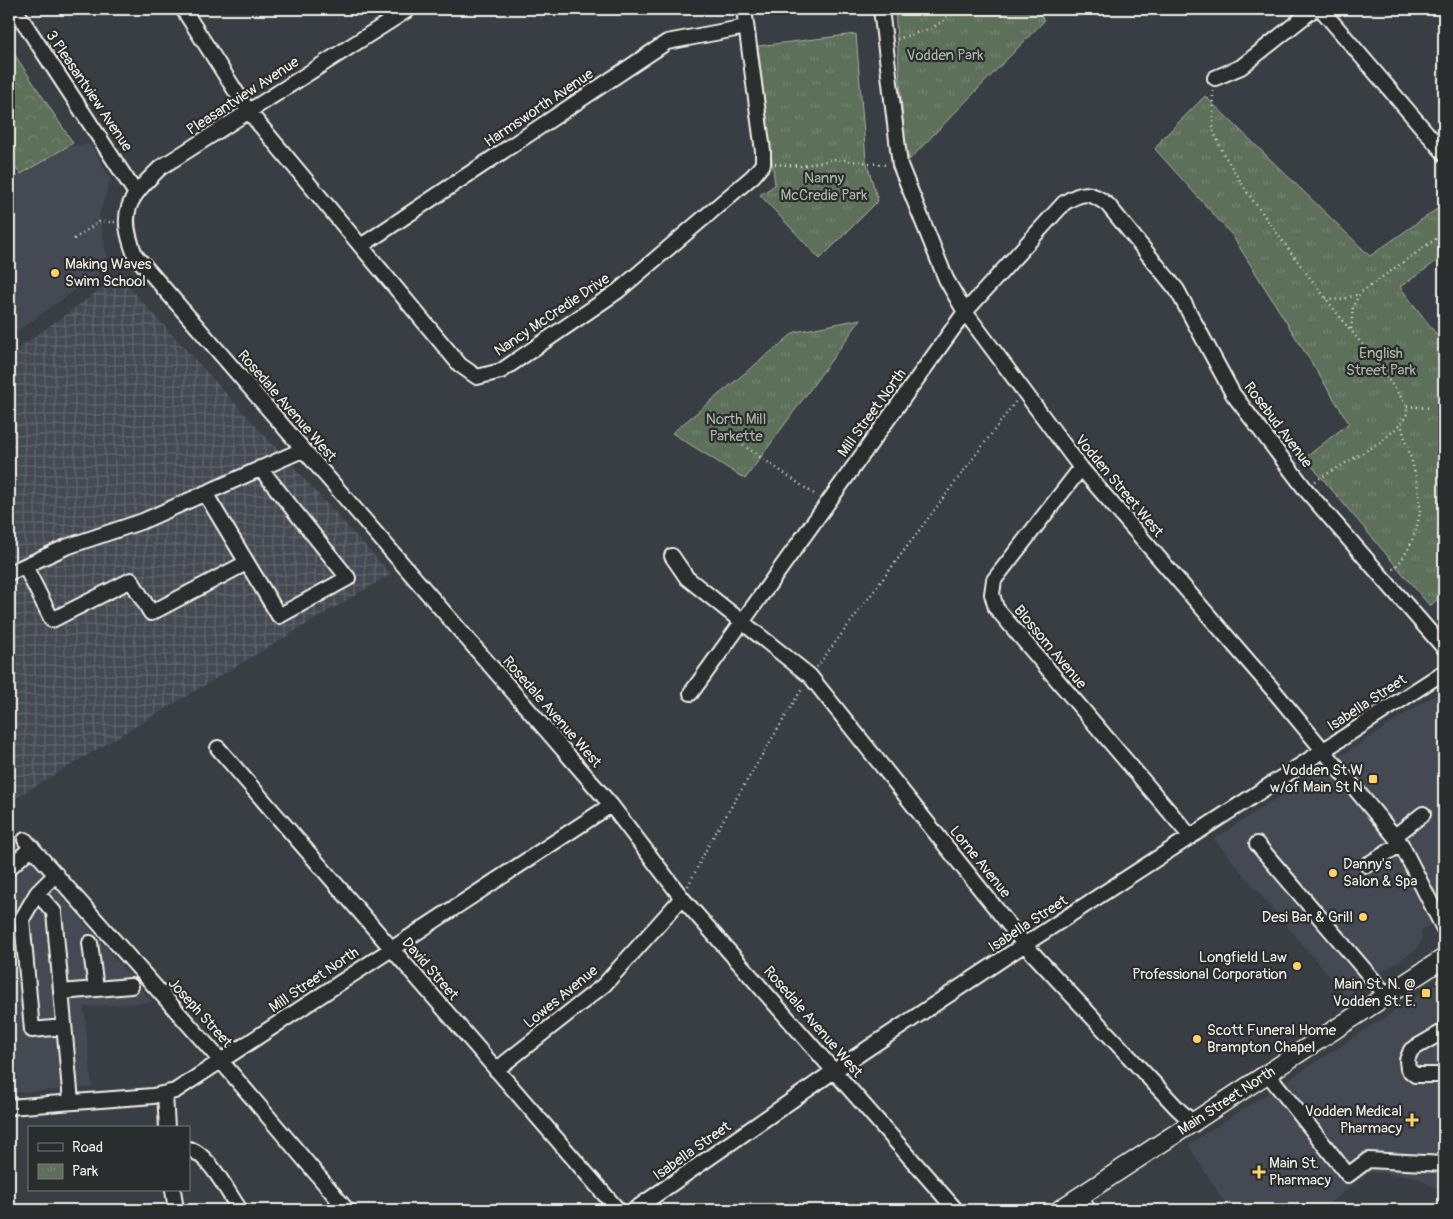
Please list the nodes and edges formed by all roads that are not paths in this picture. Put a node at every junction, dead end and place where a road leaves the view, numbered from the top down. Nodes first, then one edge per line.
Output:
1 (15, 9) edge
2 (183, 9) edge
3 (409, 9) edge
4 (744, 9) edge
5 (881, 9) edge
6 (1314, 9) edge
7 (1321, 9) edge
8 (746, 27) junction
9 (1215, 78) road end
10 (249, 112) junction
11 (1444, 153) edge
12 (136, 192) junction
13 (1108, 205) joint
14 (127, 228) joint
15 (361, 246) junction
16 (965, 312) junction
17 (302, 450) junction
18 (260, 468) junction
19 (1081, 468) junction
20 (205, 493) junction
21 (672, 556) dead end
22 (246, 563) junction
23 (25, 566) junction
24 (9, 573) edge
25 (742, 620) junction
26 (1444, 648) edge
27 (1443, 676) edge
28 (691, 693) dead end
29 (218, 748) dead end
30 (1324, 751) junction
31 (611, 805) junction
32 (1423, 814) dead end
33 (1191, 837) junction
34 (1398, 840) junction
35 (1257, 844) dead end
36 (1367, 865) dead end
37 (9, 868) edge
38 (56, 874) junction
39 (37, 893) junction
40 (682, 898) junction
41 (1444, 929) edge
42 (90, 943) dead end
43 (1025, 945) junction
44 (390, 948) junction
45 (1444, 958) edge
46 (131, 986) dead end
47 (96, 989) junction
48 (61, 992) junction
49 (1387, 996) junction
50 (64, 1026) junction
51 (1444, 1031) edge
52 (221, 1061) junction
53 (496, 1070) junction
54 (834, 1071) junction
55 (1268, 1074) junction
56 (1444, 1076) edge
57 (165, 1094) junction
58 (72, 1102) junction
59 (9, 1107) edge
60 (1194, 1124) junction
61 (167, 1126) edge
62 (190, 1150) edge
63 (1444, 1164) edge
64 (173, 1192) edge
65 (1084, 1204) edge
66 (176, 1210) edge
67 (240, 1210) edge
68 (347, 1210) edge
69 (618, 1210) edge
70 (634, 1210) edge
71 (956, 1210) edge
72 (1060, 1210) edge

1 - 12 street, 3 Pleasantview Avenue
2 - 10 street, Nancy McCredie Drive
3 - 10 street, Pleasantview Avenue
4 - 8 street
5 - 16 street, Vodden Street West
6 - 9 street
7 - 11 street
8 - 15 street, Harmsworth Avenue
8 - 15 street, Nancy McCredie Drive
10 - 12 street, Pleasantview Avenue
10 - 15 street, Nancy McCredie Drive
12 - 14 street, Pleasantview Avenue
13 - 16 street, Mill Street North
13 - 26 street, Rosebud Avenue
14 - 17 street, Rosedale Avenue West
16 - 19 street, Vodden Street West
16 - 25 street, Mill Street North
17 - 18 street
17 - 31 street, Rosedale Avenue West
18 - 20 street
18 - 22 street
19 - 30 street, Vodden Street West
19 - 33 street, Blossom Avenue
20 - 22 street
20 - 23 street
21 - 25 street, Lorne Avenue
22 - 23 street
23 - 24 street
25 - 28 street, Mill Street North
25 - 43 street, Lorne Avenue
27 - 30 street, Isabella Street
29 - 44 street, David Street
30 - 33 street, Isabella Street
30 - 34 street, Vodden Street West
31 - 40 street, Rosedale Avenue West
31 - 44 street, Mill Street North
32 - 34 street
33 - 43 street, Isabella Street
34 - 36 street
34 - 41 street, Vodden Street West
35 - 49 street
37 - 38 street, Joseph Street
38 - 39 street
38 - 52 street, Joseph Street
39 - 48 street
39 - 50 street
40 - 53 street, Lowes Avenue
40 - 54 street, Rosedale Avenue West
42 - 47 street
43 - 54 street, Isabella Street
43 - 60 street, Lorne Avenue
44 - 52 street, Mill Street North
44 - 53 street, David Street
45 - 49 main road, Main Street North
46 - 47 street
47 - 48 street
48 - 50 street
49 - 55 main road, Main Street North
50 - 58 street
51 - 56 street
52 - 57 street, Mill Street North
52 - 68 street, Joseph Street
53 - 69 street, David Street
54 - 70 street, Isabella Street
54 - 71 street, Rosedale Avenue West
55 - 60 main road, Main Street North
55 - 63 street
57 - 58 street, Mill Street North
57 - 61 street
58 - 59 street, Mill Street North
60 - 65 main road, Main Street North
62 - 67 street
64 - 66 street
65 - 72 main road, Main Street North

